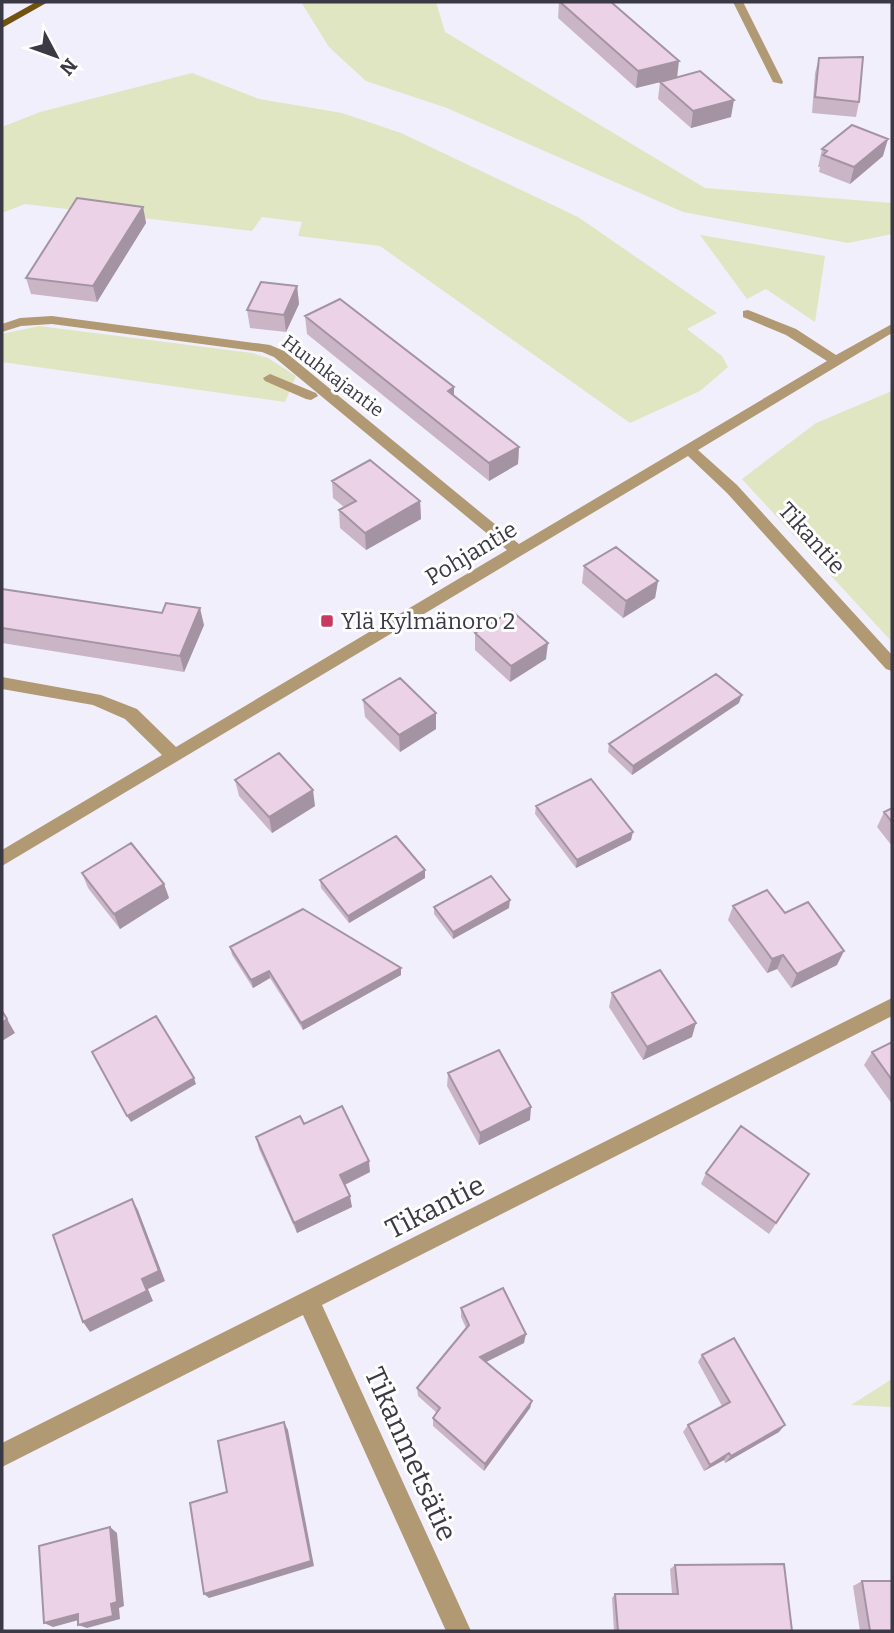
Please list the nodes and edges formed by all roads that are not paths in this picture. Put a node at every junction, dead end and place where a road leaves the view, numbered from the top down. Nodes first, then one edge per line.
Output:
1 (43, 2) edge
2 (738, 2) edge
3 (2, 25) edge
4 (778, 82) dead end
5 (748, 314) dead end
6 (2, 328) edge
7 (892, 328) edge
8 (837, 362) junction
9 (270, 378) dead end
10 (311, 396) dead end
11 (690, 450) junction
12 (518, 551) junction
13 (892, 665) edge
14 (2, 683) edge
15 (174, 756) junction
16 (2, 859) edge
17 (892, 1007) edge
18 (310, 1302) junction
19 (2, 1455) edge
20 (459, 1631) edge

1 - 3 main road
2 - 4 street
5 - 8 street
6 - 12 street, Huuhkajantie
7 - 8 street, Pohjantie
8 - 11 street, Pohjantie
9 - 10 street
11 - 12 street, Pohjantie
11 - 13 street, Tikantie
12 - 15 street, Pohjantie
14 - 15 street
15 - 16 street, Pohjantie
17 - 18 street, Tikantie
18 - 19 street, Tikantie
18 - 20 street, Tikanmetsätie

